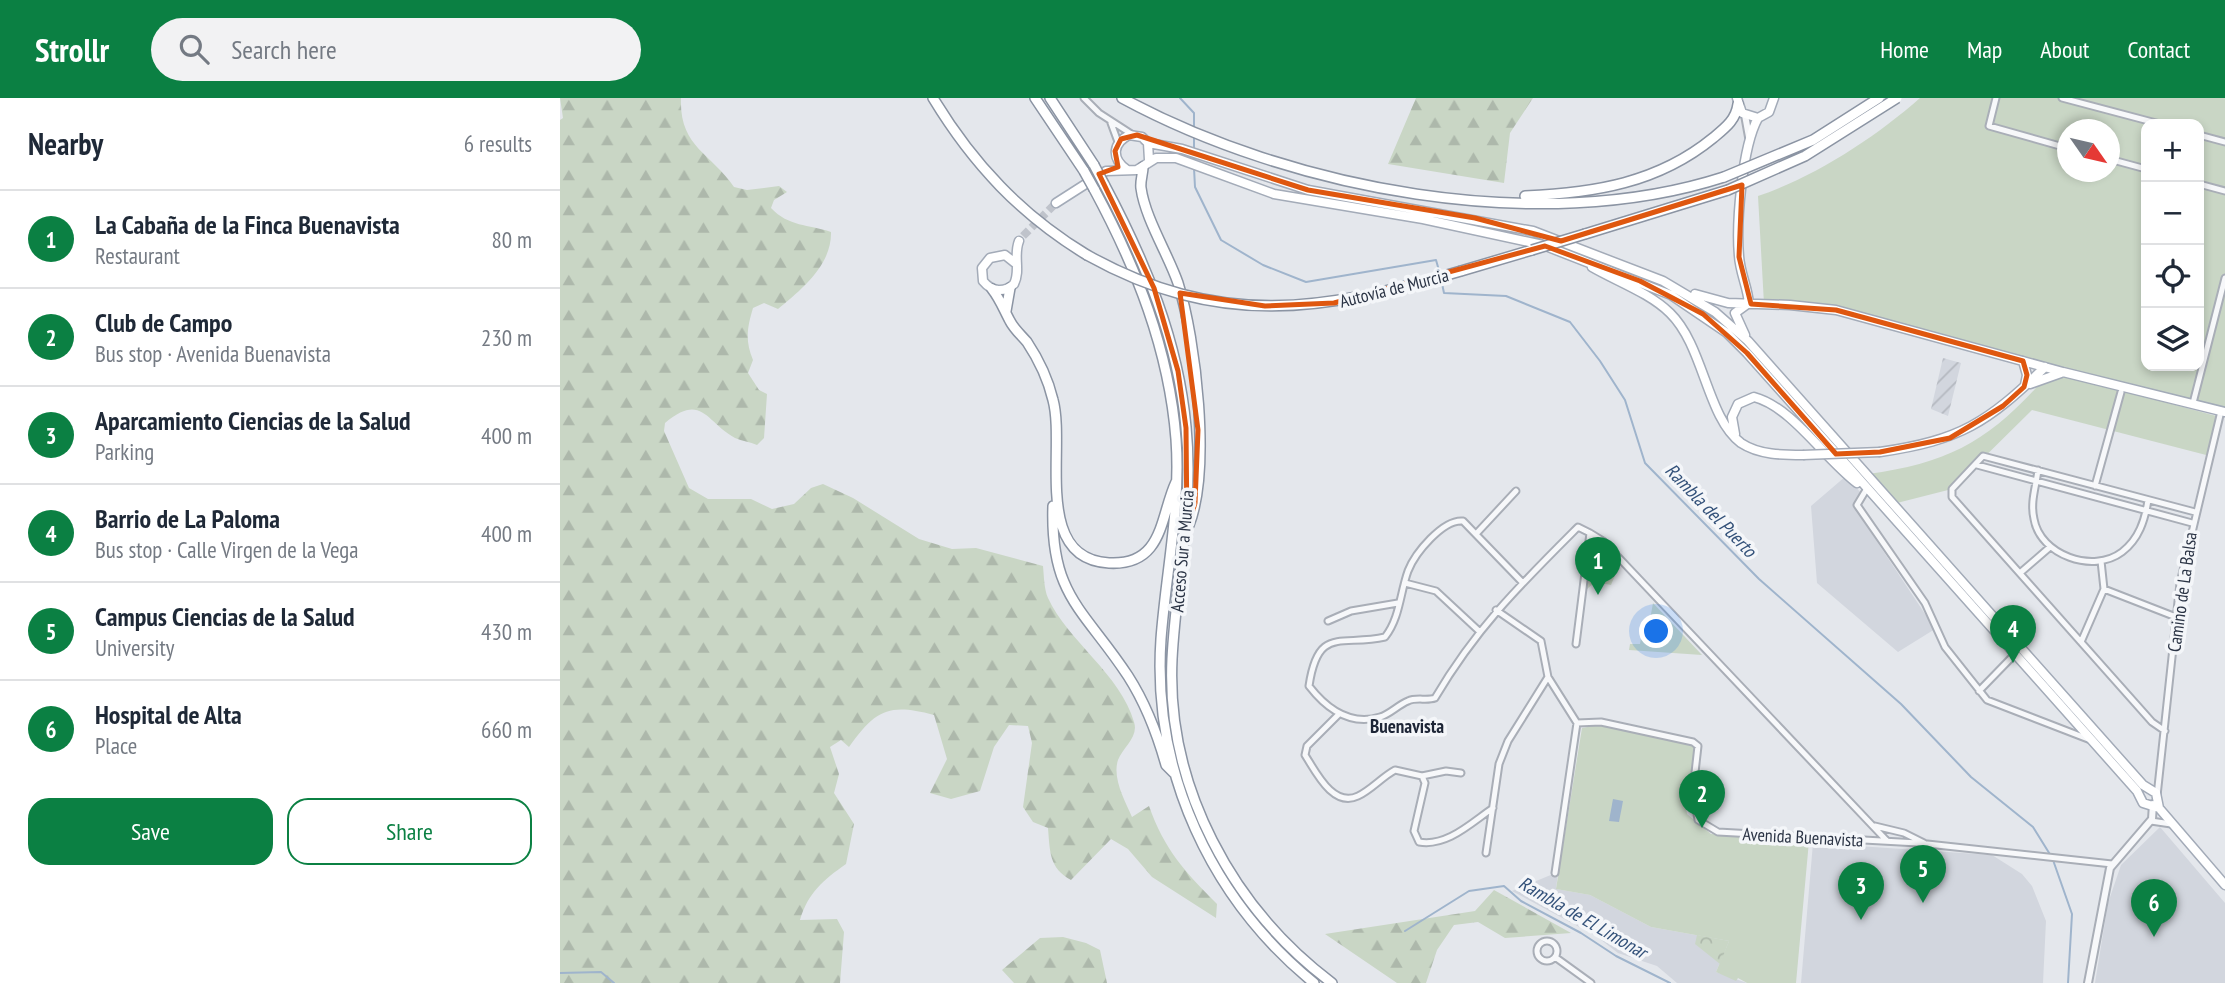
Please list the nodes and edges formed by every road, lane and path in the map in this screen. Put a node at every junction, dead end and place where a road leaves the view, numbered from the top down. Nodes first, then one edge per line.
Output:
1 (933, 98) edge
2 (1035, 98) edge
3 (1050, 98) edge
4 (1084, 98) edge
5 (1122, 98) edge
6 (1774, 98) edge
7 (1879, 98) edge
8 (1897, 98) edge
9 (1996, 98) edge
10 (2062, 98) edge
11 (1737, 101) edge
12 (1745, 115) junction
13 (1758, 118) junction
14 (2141, 119) edge
15 (1110, 121) junction
16 (1133, 135) junction
17 (2204, 136) edge
18 (1749, 139) junction
19 (1118, 142) junction
20 (2225, 142) edge
21 (1148, 143) junction
22 (2057, 145) edge
23 (1115, 154) junction
24 (2120, 162) edge
25 (1146, 164) junction
26 (2141, 168) edge
27 (1126, 169) junction
28 (1106, 171) junction
29 (1349, 181) junction
30 (2204, 185) edge
31 (2225, 191) edge
32 (1056, 203) tunnel mouth
33 (1001, 255) junction
34 (1574, 256) junction
35 (1015, 263) junction
36 (2225, 278) edge
37 (1663, 281) junction
38 (1010, 288) junction
39 (992, 289) junction
40 (1749, 304) junction
41 (1006, 313) junction
42 (1748, 341) junction
43 (2023, 361) junction
44 (2045, 367) junction
45 (2063, 372) junction
46 (2024, 387) junction
47 (2120, 392) dead end
48 (2193, 403) junction
49 (2223, 411) edge
50 (1741, 443) junction
51 (1057, 452) junction
52 (1977, 465) junction
53 (2039, 470) junction
54 (1177, 480) junction
55 (2037, 482) junction
56 (2095, 486) junction
57 (1866, 490) junction
58 (1516, 491) dead end
59 (1877, 500) junction
60 (2148, 500) junction
61 (2146, 512) junction
62 (2194, 512) junction
63 (2192, 523) junction
64 (1187, 530) junction
65 (1590, 533) junction
66 (1476, 534) junction
67 (2050, 547) junction
68 (2101, 561) junction
69 (2021, 573) junction
70 (1522, 582) junction
71 (1405, 583) junction
72 (2104, 589) junction
73 (1398, 603) junction
74 (1496, 610) junction
75 (2176, 617) junction
76 (1328, 621) dead end
77 (1479, 631) junction
78 (2013, 640) junction
79 (2081, 642) junction
80 (1576, 644) dead end
81 (2014, 655) junction
82 (2028, 658) junction
83 (1548, 677) junction
84 (1979, 691) junction
85 (1339, 714) junction
86 (1577, 723) junction
87 (2165, 731) junction
88 (2091, 740) junction
89 (1461, 773) dead end
90 (1175, 775) junction
91 (1422, 776) junction
92 (2152, 803) junction
93 (1493, 808) junction
94 (1875, 825) junction
95 (2174, 825) junction
96 (1887, 841) junction
97 (1918, 843) junction
98 (1486, 853) dead end
99 (2112, 864) junction
100 (1555, 873) dead end
101 (2225, 885) edge
102 (1555, 957) dead end
103 (1314, 983) edge
104 (1332, 983) edge
105 (1591, 983) edge
106 (2088, 983) edge

1 - 8 highway, Autovía de Murcia, bridge
2 - 54 highway, Acceso Sur a Murcia, bridge
3 - 64 highway, Acceso Sur a Murcia, bridge
4 - 15 street
5 - 29 highway
6 - 13 main road
7 - 29 highway, bridge
9 - 22 street
10 - 14 street
11 - 12 main road
11 - 29 highway
12 - 13 main road
12 - 18 street
13 - 18 main road
15 - 16 street
15 - 19 street
16 - 19 main road
16 - 21 main road
17 - 20 street
18 - 40 main road
19 - 23 main road
21 - 25 main road
21 - 37 main road
23 - 27 main road
23 - 28 main road
24 - 26 street
25 - 27 main road
25 - 34 main road
25 - 64 highway
27 - 28 main road
28 - 32 main road
30 - 31 street
33 - 35 main road
33 - 35 main road
33 - 39 main road
34 - 50 main road
34 - 59 main road
35 - 38 main road
36 - 48 street
37 - 40 main road
37 - 42 main road
38 - 39 main road
38 - 41 highway
39 - 41 highway
40 - 42 main road
40 - 43 main road
41 - 51 highway
42 - 78 main road
43 - 44 main road
43 - 46 main road
44 - 45 main road
44 - 46 main road
45 - 46 main road
45 - 48 main road
46 - 50 main road, bridge
47 - 56 street
48 - 49 main road
49 - 62 street, Camino de La Balsa
50 - 57 main road
51 - 54 highway
51 - 90 highway
52 - 53 street
52 - 55 street
52 - 69 street
53 - 55 street
53 - 56 street
54 - 90 highway, Acceso Sur a Murcia
55 - 61 street
55 - 67 street
56 - 60 street
57 - 59 main road
57 - 84 street
58 - 66 street
59 - 81 main road
60 - 61 street
60 - 62 street
61 - 63 street
61 - 68 street
62 - 63 street, Camino de La Balsa
63 - 75 street, Camino de La Balsa
64 - 104 highway, Acceso Sur a Murcia
65 - 70 street
65 - 80 street
65 - 94 street
66 - 70 street
66 - 71 street
67 - 68 street
67 - 69 street
68 - 72 street
69 - 79 street
70 - 74 street
71 - 73 street
71 - 77 street
72 - 75 street
72 - 79 street
73 - 76 street
73 - 85 street
74 - 77 street
74 - 83 street
75 - 87 street, Camino de La Balsa
77 - 85 street
78 - 81 main road
78 - 82 main road
79 - 87 street
81 - 82 main road
81 - 84 street
81 - 88 main road
82 - 92 main road
83 - 86 street
83 - 93 street
84 - 88 street
85 - 91 street
86 - 96 street, Avenida Buenavista
86 - 100 street
87 - 92 street, Camino de La Balsa
88 - 92 main road
89 - 91 street
90 - 103 highway, Acceso Sur a Murcia
91 - 93 street
92 - 95 main road
92 - 95 street
92 - 99 street
93 - 98 street
94 - 96 street
94 - 97 street
95 - 101 main road
96 - 97 street, Avenida Buenavista
97 - 99 street, Avenida Buenavista
99 - 106 street
102 - 105 street

